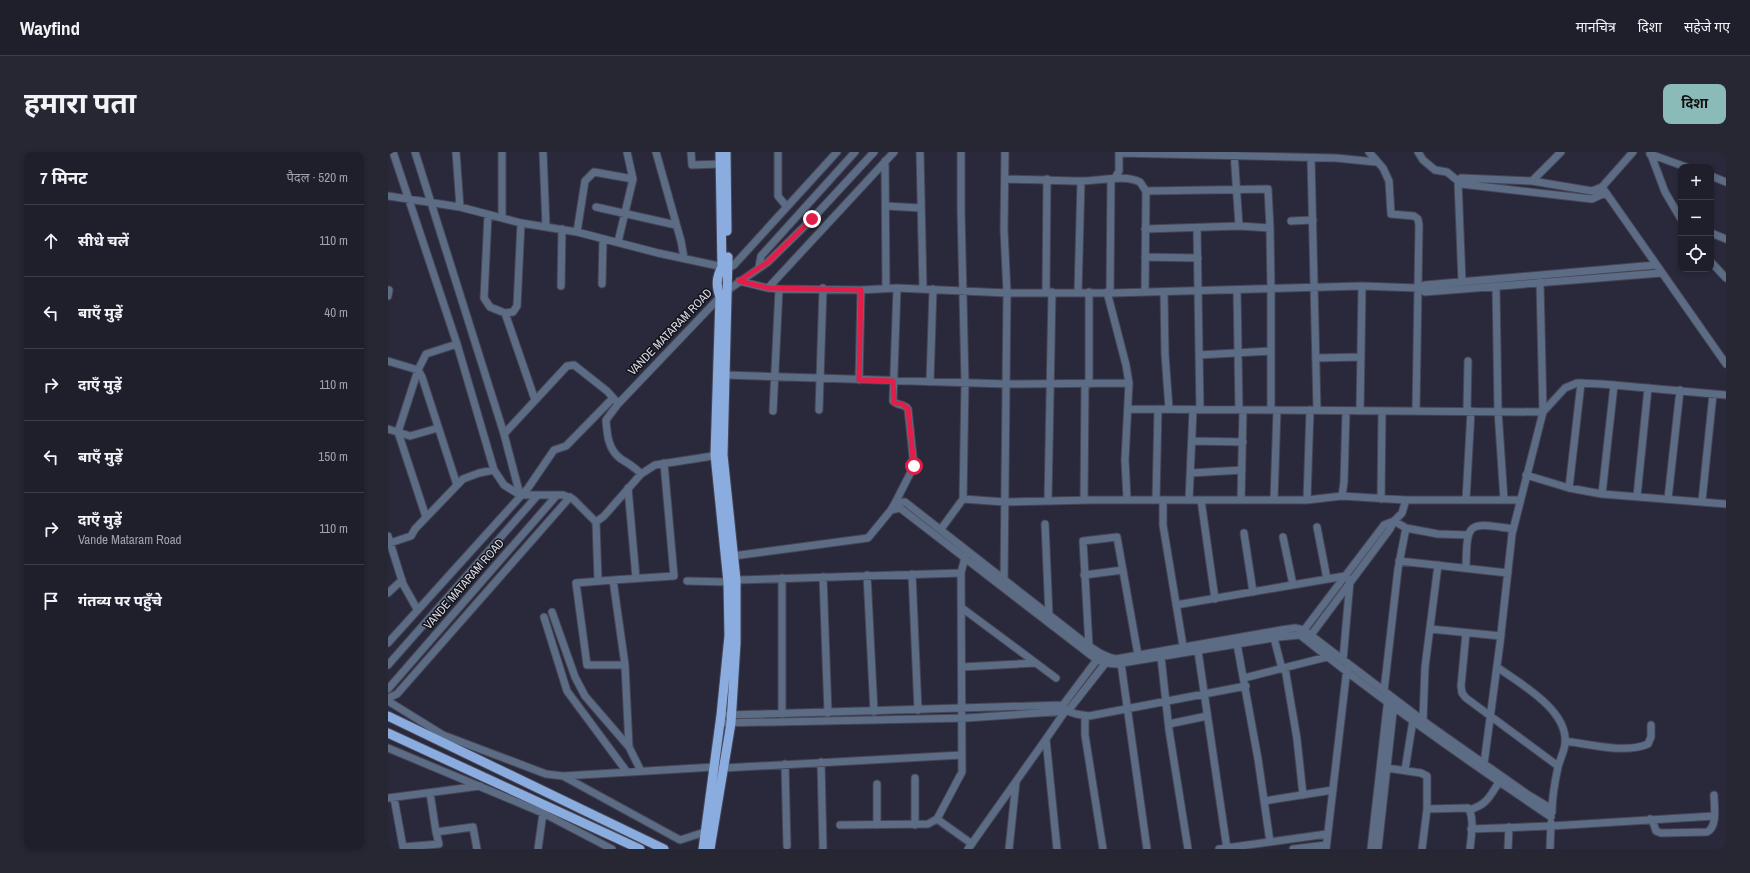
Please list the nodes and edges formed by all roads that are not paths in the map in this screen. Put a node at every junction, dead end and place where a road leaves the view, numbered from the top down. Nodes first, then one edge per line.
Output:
1 (393, 152) edge
2 (415, 152) edge
3 (456, 152) edge
4 (502, 152) edge
5 (543, 152) edge
6 (627, 152) edge
7 (656, 152) edge
8 (691, 152) edge
9 (720, 152) edge
10 (726, 152) edge
11 (778, 152) edge
12 (836, 152) edge
13 (856, 152) edge
14 (874, 152) edge
15 (894, 152) edge
16 (920, 152) edge
17 (961, 152) edge
18 (1005, 152) edge
19 (1368, 152) edge
20 (1418, 152) edge
21 (1550, 152) edge
22 (1633, 152) edge
23 (1119, 153) edge
24 (1650, 153) edge
25 (1158, 154) edge
26 (1197, 154) edge
27 (1234, 154) edge
28 (1559, 154) edge
29 (1334, 155) edge
30 (1311, 158) junction
31 (885, 161) junction
32 (1376, 162) junction
33 (720, 164) junction
34 (1678, 164) edge
35 (1714, 177) edge
36 (633, 179) junction
37 (1005, 179) junction
38 (1047, 179) junction
39 (1113, 179) junction
40 (1081, 181) junction
41 (1458, 181) junction
42 (1532, 181) junction
43 (1726, 182) edge
44 (1237, 188) junction
45 (1603, 190) junction
46 (1146, 191) junction
47 (388, 196) edge
48 (409, 198) junction
49 (430, 202) junction
50 (886, 206) junction
51 (460, 207) junction
52 (596, 207) dead end
53 (787, 207) junction
54 (921, 208) junction
55 (625, 213) junction
56 (1678, 214) edge
57 (488, 215) junction
58 (502, 218) junction
59 (1291, 220) dead end
60 (1313, 220) junction
61 (521, 223) junction
62 (676, 225) junction
63 (546, 226) junction
64 (1239, 226) junction
65 (1197, 228) junction
66 (1270, 228) junction
67 (562, 229) junction
68 (1145, 229) junction
69 (577, 232) junction
70 (1714, 235) edge
71 (603, 239) junction
72 (1726, 239) edge
73 (618, 242) junction
74 (684, 258) junction
75 (1145, 258) junction
76 (1198, 258) junction
77 (1656, 265) junction
78 (1714, 265) edge
79 (725, 267) junction
80 (759, 267) junction
81 (1661, 272) junction
82 (1726, 278) edge
83 (739, 281) junction
84 (1462, 282) junction
85 (1540, 282) junction
86 (602, 284) dead end
87 (560, 286) dead end
88 (1362, 286) junction
89 (1496, 286) junction
90 (768, 288) junction
91 (823, 288) junction
92 (886, 288) junction
93 (896, 288) junction
94 (923, 288) junction
95 (1314, 288) junction
96 (1418, 288) junction
97 (779, 289) junction
98 (933, 289) junction
99 (1271, 289) junction
100 (728, 290) junction
101 (861, 290) junction
102 (1237, 290) junction
103 (964, 291) junction
104 (1145, 291) junction
105 (1198, 291) junction
106 (1049, 292) junction
107 (1078, 292) junction
108 (1089, 292) junction
109 (1108, 292) junction
110 (1164, 292) junction
111 (1007, 293) junction
112 (720, 297) junction
113 (505, 313) junction
114 (456, 344) junction
115 (1271, 352) junction
116 (1238, 353) junction
117 (1199, 355) junction
118 (1361, 357) junction
119 (1316, 358) junction
120 (1468, 361) dead end
121 (388, 362) edge
122 (1726, 364) edge
123 (418, 370) junction
124 (726, 375) junction
125 (774, 378) junction
126 (819, 379) junction
127 (859, 380) junction
128 (893, 381) junction
129 (930, 382) junction
130 (965, 383) junction
131 (1129, 383) junction
132 (1580, 383) junction
133 (1006, 384) junction
134 (1049, 384) junction
135 (1087, 384) junction
136 (1614, 385) junction
137 (1648, 388) junction
138 (1680, 390) junction
139 (1712, 394) junction
140 (1726, 396) edge
141 (535, 400) junction
142 (615, 401) junction
143 (1128, 409) junction
144 (1158, 409) junction
145 (1169, 409) junction
146 (818, 410) dead end
147 (1196, 410) junction
148 (1241, 410) junction
149 (1274, 410) junction
150 (1314, 410) junction
151 (1346, 410) junction
152 (773, 411) dead end
153 (1360, 411) junction
154 (1382, 411) junction
155 (1416, 411) junction
156 (1469, 411) junction
157 (1498, 411) junction
158 (1543, 412) junction
159 (438, 428) junction
160 (388, 429) edge
161 (398, 432) junction
162 (504, 434) junction
163 (1192, 441) junction
164 (1243, 442) junction
165 (719, 455) junction
166 (664, 463) junction
167 (494, 470) junction
168 (1242, 470) junction
169 (1191, 473) junction
170 (641, 474) junction
171 (1526, 475) junction
172 (457, 485) junction
173 (628, 488) junction
174 (1569, 488) junction
175 (1602, 494) junction
176 (520, 495) junction
177 (557, 495) junction
178 (537, 496) junction
179 (1342, 496) junction
180 (1637, 496) junction
181 (570, 498) junction
182 (963, 499) junction
183 (1127, 499) junction
184 (1381, 499) junction
185 (1668, 499) junction
186 (1048, 500) junction
187 (1084, 500) junction
188 (1159, 500) junction
189 (1189, 500) junction
190 (1201, 500) junction
191 (1241, 500) junction
192 (1274, 500) junction
193 (1307, 500) junction
194 (1406, 500) junction
195 (1466, 500) junction
196 (1504, 500) junction
197 (1519, 500) junction
198 (1702, 501) junction
199 (1005, 502) junction
200 (895, 503) junction
201 (1726, 504) edge
202 (891, 510) junction
203 (426, 517) junction
204 (1394, 521) junction
205 (596, 522) junction
206 (1045, 524) dead end
207 (1317, 527) dead end
208 (1406, 528) junction
209 (941, 529) junction
210 (1513, 529) junction
211 (1244, 533) dead end
212 (1468, 535) junction
213 (1283, 537) dead end
214 (389, 539) edge
215 (967, 554) junction
216 (734, 556) junction
217 (1399, 561) junction
218 (1438, 565) junction
219 (1466, 568) junction
220 (1123, 570) junction
221 (961, 573) junction
222 (1508, 573) junction
223 (912, 574) junction
224 (1084, 574) junction
225 (867, 575) junction
226 (823, 577) junction
227 (636, 578) junction
228 (782, 578) junction
229 (1327, 579) junction
230 (1347, 579) junction
231 (402, 580) junction
232 (613, 580) junction
233 (598, 581) junction
234 (687, 581) dead end
235 (732, 581) junction
236 (1004, 583) junction
237 (1293, 585) junction
238 (1253, 592) junction
239 (388, 593) edge
240 (1215, 599) junction
241 (1176, 605) junction
242 (962, 608) junction
243 (417, 609) junction
244 (552, 612) dead end
245 (1049, 615) junction
246 (544, 617) dead end
247 (1430, 629) junction
248 (1466, 632) junction
249 (1302, 633) junction
250 (1501, 636) junction
251 (1274, 638) junction
252 (1308, 638) junction
253 (388, 643) edge
254 (1237, 644) junction
255 (1089, 646) junction
256 (1183, 646) junction
257 (1198, 651) junction
258 (1138, 655) junction
259 (1099, 657) junction
260 (1161, 657) junction
261 (1327, 657) junction
262 (1108, 660) junction
263 (1345, 662) junction
264 (1035, 663) junction
265 (1121, 663) junction
266 (388, 665) edge
267 (625, 665) junction
268 (962, 667) junction
269 (1497, 667) junction
270 (1283, 668) junction
271 (1347, 672) junction
272 (1056, 678) dead end
273 (1244, 678) junction
274 (1246, 686) junction
275 (388, 689) edge
276 (1204, 694) junction
277 (388, 698) edge
278 (1390, 699) junction
279 (388, 701) edge
280 (1166, 702) junction
281 (1065, 708) junction
282 (1127, 708) junction
283 (962, 709) junction
284 (918, 710) junction
285 (874, 712) junction
286 (828, 713) junction
287 (782, 714) junction
288 (1490, 715) junction
289 (388, 716) edge
290 (1085, 716) junction
291 (1207, 716) junction
292 (963, 718) junction
293 (731, 719) junction
294 (721, 720) junction
295 (1413, 720) junction
296 (1423, 720) junction
297 (1169, 724) junction
298 (1651, 725) dead end
299 (388, 733) edge
300 (1046, 739) junction
301 (1565, 741) junction
302 (630, 746) junction
303 (388, 748) edge
304 (962, 755) junction
305 (820, 762) junction
306 (785, 764) junction
307 (1484, 764) junction
308 (1558, 766) junction
309 (719, 768) junction
310 (1387, 768) junction
311 (1405, 770) junction
312 (641, 771) junction
313 (627, 772) junction
314 (563, 776) junction
315 (915, 778) dead end
316 (1017, 780) junction
317 (1499, 782) junction
318 (877, 784) dead end
319 (480, 786) junction
320 (1333, 790) junction
321 (430, 793) junction
322 (1303, 795) junction
323 (1714, 795) dead end
324 (391, 798) edge
325 (1264, 801) junction
326 (1426, 809) junction
327 (1552, 809) junction
328 (1469, 810) junction
329 (543, 813) junction
330 (1714, 816) junction
331 (1551, 817) junction
332 (1650, 819) junction
333 (937, 820) junction
334 (915, 825) junction
335 (840, 826) dead end
336 (877, 826) junction
337 (1551, 826) junction
338 (1509, 827) junction
339 (1471, 829) junction
340 (436, 832) junction
341 (705, 832) junction
342 (1327, 834) junction
343 (1270, 842) junction
344 (787, 846) dead end
345 (970, 846) edge
346 (1326, 847) edge
347 (823, 848) dead end
348 (477, 849) edge
349 (538, 849) edge
350 (612, 849) edge
351 (640, 849) edge
352 (664, 849) edge
353 (703, 849) edge
354 (710, 849) edge
355 (1009, 849) edge
356 (1058, 849) edge
357 (1103, 849) edge
358 (1147, 849) edge
359 (1188, 849) edge
360 (1225, 849) edge
361 (1293, 849) edge
362 (1371, 849) edge
363 (1378, 849) edge
364 (1422, 849) edge
365 (1470, 849) edge
366 (1508, 849) edge
367 (1550, 849) edge

1 - 48 street
2 - 49 street
3 - 51 street
4 - 58 street
5 - 63 street
6 - 36 street
7 - 62 street
8 - 33 street
9 - 33 main road
10 - 79 main road
11 - 53 street
12 - 53 street
13 - 80 street
14 - 80 street, VANDE MATARAM ROAD
15 - 31 street
16 - 54 street
17 - 103 street
18 - 37 street
19 - 32 street
20 - 41 street
21 - 28 street
22 - 45 street
23 - 25 street
23 - 39 street
24 - 34 street
24 - 56 street
25 - 26 street
26 - 27 street
27 - 30 street
27 - 44 street
28 - 42 street
29 - 30 street
29 - 32 street
30 - 60 street
31 - 50 street
31 - 90 street
32 - 96 street
33 - 79 main road
35 - 43 street
36 - 55 street
36 - 69 street
37 - 38 street
37 - 111 street
38 - 40 street
38 - 106 street
39 - 40 street
39 - 46 street
39 - 109 street
40 - 107 street
41 - 42 street
41 - 45 street
41 - 84 street
42 - 45 street
44 - 46 street
44 - 64 street
44 - 66 street
45 - 77 street
46 - 68 street
47 - 48 street
48 - 49 street
48 - 114 street
49 - 51 street
49 - 162 street
50 - 54 street
50 - 92 street
51 - 57 street
52 - 55 street
53 - 79 street
54 - 94 street
55 - 62 street
55 - 73 street
57 - 58 street
57 - 113 street
58 - 61 street
59 - 60 street
60 - 95 street
61 - 63 street
61 - 113 street
62 - 74 street
63 - 67 street
64 - 65 street
64 - 66 street
65 - 68 street
65 - 76 street
66 - 99 street
67 - 69 street
67 - 87 street
68 - 75 street
69 - 71 street
70 - 72 street
71 - 73 street
71 - 86 street
73 - 74 street
74 - 79 street
75 - 76 street
75 - 104 street
76 - 105 street
77 - 81 street
77 - 84 street
78 - 82 street
79 - 100 main road
79 - 112 main road
80 - 83 street, VANDE MATARAM ROAD
81 - 85 street
81 - 122 street
83 - 90 street
83 - 100 street, VANDE MATARAM ROAD
84 - 96 street
85 - 89 street
85 - 158 street
88 - 95 street
88 - 96 street
88 - 118 street
89 - 96 street
89 - 157 street
90 - 97 street
91 - 97 street
91 - 101 street
91 - 126 street
92 - 93 street
92 - 101 street
93 - 94 street
93 - 128 street
94 - 98 street
95 - 99 street
95 - 119 street
96 - 155 street
97 - 125 street
98 - 103 street
98 - 129 street
99 - 102 street
99 - 115 street
100 - 112 main road, VANDE MATARAM ROAD
100 - 124 main road
101 - 127 street
102 - 105 street
102 - 116 street
103 - 111 street
103 - 130 street
104 - 109 street
104 - 110 street
105 - 110 street
105 - 117 street
106 - 107 street
106 - 111 street
106 - 134 street
107 - 108 street
108 - 109 street
108 - 135 street
109 - 131 street
110 - 145 street
111 - 133 street
112 - 142 street, VANDE MATARAM ROAD
112 - 165 main road
113 - 141 street
114 - 123 street
114 - 167 street
115 - 116 street
115 - 149 street
116 - 117 street
116 - 148 street
117 - 147 street
118 - 119 street
118 - 153 street
119 - 150 street
120 - 156 street
121 - 123 street
123 - 159 street
123 - 161 street
124 - 125 street
124 - 165 main road
125 - 126 street
125 - 152 street
126 - 127 street
126 - 146 street
127 - 128 street
128 - 129 street
128 - 200 street
129 - 130 street
130 - 133 street
130 - 182 street
131 - 135 street
131 - 143 street
132 - 136 street
132 - 158 street
132 - 174 street
133 - 134 street
133 - 199 street
134 - 135 street
134 - 186 street
135 - 187 street
136 - 137 street
136 - 175 street
137 - 138 street
137 - 180 street
138 - 139 street
138 - 185 street
139 - 140 street
139 - 198 street
141 - 142 street
141 - 162 street
142 - 170 street, VANDE MATARAM ROAD
142 - 176 street
143 - 144 street
143 - 183 street
144 - 145 street
144 - 188 street
145 - 147 street
147 - 148 street
147 - 163 street
148 - 149 street
148 - 164 street
149 - 150 street
149 - 192 street
150 - 151 street
150 - 193 street
151 - 153 street
151 - 179 street
153 - 154 street
154 - 155 street
154 - 184 street
155 - 156 street
156 - 157 street
156 - 195 street
157 - 158 street
157 - 196 street
158 - 171 street
159 - 161 street
159 - 172 street
160 - 161 street
161 - 203 street
162 - 176 street
163 - 164 street
163 - 169 street
164 - 168 street
165 - 166 street
165 - 216 main road
165 - 235 main road
166 - 170 street
166 - 227 street
167 - 172 street
167 - 176 street
168 - 169 street
168 - 191 street
169 - 189 street
170 - 173 street
171 - 174 street
171 - 197 street
172 - 203 street
173 - 205 street
173 - 227 street
174 - 175 street
175 - 180 street
176 - 178 street
176 - 243 street
177 - 178 street
177 - 181 street
177 - 275 street, VANDE MATARAM ROAD
178 - 266 street, VANDE MATARAM ROAD
179 - 184 street
179 - 193 street
180 - 185 street
181 - 205 street
181 - 277 street
182 - 199 street
182 - 209 street
183 - 187 street
183 - 188 street
184 - 194 street
185 - 198 street
186 - 187 street
186 - 199 street
188 - 189 street
188 - 241 street
189 - 190 street
190 - 191 street
190 - 240 street
191 - 192 street
192 - 193 street
194 - 195 street
194 - 204 street
195 - 196 street
196 - 197 street
197 - 210 street
198 - 201 street
199 - 236 street
200 - 202 street
200 - 209 street
202 - 215 street
202 - 216 street
203 - 214 street
204 - 208 street
204 - 230 street
205 - 233 street
206 - 245 street
207 - 229 street
208 - 212 street
208 - 217 street
209 - 215 street
210 - 212 street
210 - 222 street
211 - 238 street
212 - 219 street
213 - 237 street
214 - 231 street
215 - 221 street
215 - 236 street
216 - 235 main road
217 - 218 street
217 - 278 street
218 - 219 street
218 - 247 street
219 - 222 street
220 - 224 street
220 - 224 street
220 - 258 street
221 - 223 street
221 - 242 street
222 - 250 street
223 - 225 street
223 - 284 street
224 - 255 street
225 - 226 street
225 - 285 street
226 - 228 street
226 - 286 street
227 - 232 street
228 - 235 street
228 - 287 street
229 - 230 street
229 - 237 street
230 - 249 street
230 - 252 street
230 - 263 street
231 - 239 street
231 - 243 street
232 - 233 street
232 - 267 street
233 - 267 street
234 - 235 street
235 - 293 main road
235 - 294 main road
236 - 245 street
236 - 259 street
237 - 238 street
238 - 240 street
240 - 241 street
241 - 256 street
242 - 264 street
242 - 268 street
243 - 253 street
244 - 302 street
245 - 255 street
246 - 313 street
247 - 248 street
247 - 296 street
248 - 250 street
248 - 288 street
249 - 251 street
249 - 252 street
249 - 256 street
250 - 269 street
251 - 254 street
251 - 270 street
252 - 261 street
252 - 263 street
254 - 257 street
254 - 273 street
255 - 259 street
256 - 258 street
257 - 260 street
257 - 276 street
258 - 262 street
259 - 262 street
259 - 281 street
260 - 265 street
260 - 280 street
261 - 270 street
261 - 271 street
262 - 265 street
262 - 281 street
263 - 271 street
263 - 278 street
264 - 268 street
264 - 272 street
265 - 282 street
267 - 302 street
268 - 283 street
269 - 288 street
269 - 301 street
270 - 273 street
270 - 322 street
271 - 278 street
271 - 320 street
273 - 274 street
274 - 276 street
274 - 325 street
276 - 280 street
276 - 291 street
278 - 295 street
278 - 296 street
278 - 310 street
278 - 362 street
279 - 314 street
280 - 282 street
280 - 297 street
281 - 283 street
281 - 290 street
281 - 292 street
281 - 300 street
282 - 290 street
282 - 358 street
283 - 284 street
283 - 292 street
284 - 285 street
285 - 286 street
286 - 287 street
287 - 293 street
288 - 307 street
288 - 308 street
289 - 352 main road
290 - 357 street
291 - 297 street
291 - 360 street
292 - 293 street
292 - 304 street
293 - 294 street
293 - 309 main road
294 - 309 main road
295 - 311 street
295 - 317 street
296 - 307 street
297 - 359 street
298 - 301 street
299 - 351 main road
300 - 316 street
300 - 356 street
301 - 308 street
302 - 312 street
303 - 319 street
304 - 305 street
304 - 333 street
305 - 306 street
305 - 347 street
306 - 309 street
306 - 344 street
307 - 327 street
308 - 327 street
309 - 312 street
309 - 341 main road
309 - 354 main road
310 - 311 street
310 - 363 street
311 - 326 street
312 - 313 street
313 - 314 street
314 - 341 street
315 - 334 street
316 - 345 street
316 - 355 street
317 - 328 street
317 - 331 street
318 - 336 street
319 - 321 street
319 - 329 street
320 - 322 street
320 - 342 street
321 - 324 street
321 - 340 street
322 - 325 street
323 - 330 street
324 - 340 street
325 - 343 street
326 - 328 street
326 - 364 street
327 - 331 street
328 - 339 street
329 - 349 street
329 - 350 street
330 - 332 street
330 - 332 street
331 - 337 street
332 - 337 street
333 - 334 street
333 - 345 street
334 - 336 street
335 - 336 street
337 - 338 street
337 - 367 street
338 - 339 street
338 - 366 street
339 - 365 street
340 - 348 street
341 - 353 main road
342 - 343 street
342 - 346 street
343 - 360 street
346 - 361 street

